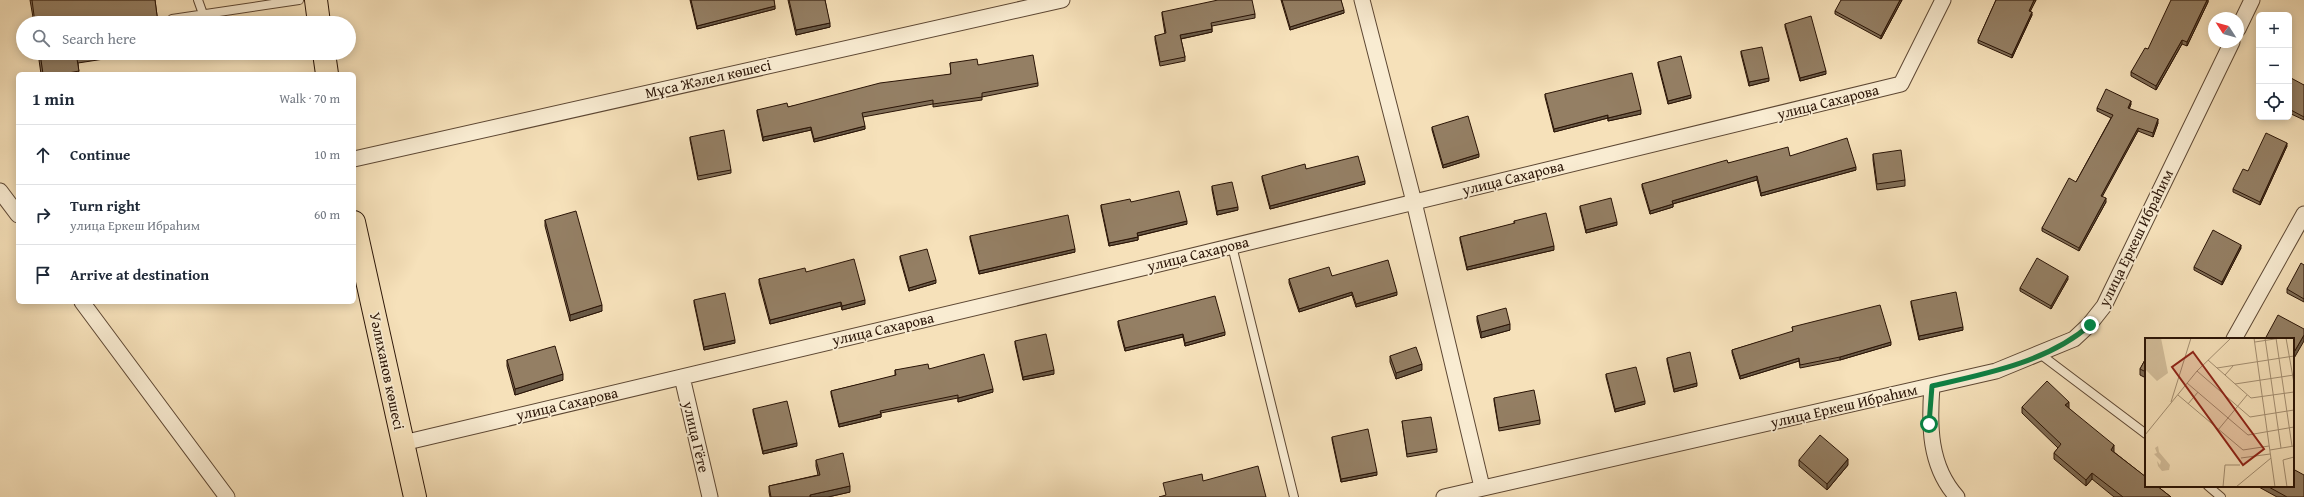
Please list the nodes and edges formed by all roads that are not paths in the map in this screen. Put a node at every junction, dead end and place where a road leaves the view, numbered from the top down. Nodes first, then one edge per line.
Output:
1 (198, 0) edge
2 (299, 0) edge
3 (316, 0) edge
4 (1062, 0) edge
5 (1362, 0) edge
6 (1943, 0) edge
7 (2252, 0) edge
8 (252, 4) edge
9 (203, 14) junction
10 (191, 16) edge
11 (318, 16) edge
12 (2244, 17) edge
13 (2229, 48) edge
14 (325, 60) edge
15 (327, 72) edge
16 (356, 159) edge
17 (0, 191) edge
18 (1414, 202) junction
19 (16, 212) edge
20 (2304, 214) edge
21 (356, 231) edge
22 (1232, 246) junction
23 (83, 304) edge
24 (2235, 338) edge
25 (2040, 354) junction
26 (682, 377) junction
27 (1932, 386) junction
28 (2145, 433) edge
29 (403, 443) junction
30 (1482, 487) junction
31 (2209, 487) edge
32 (228, 497) edge
33 (415, 497) edge
34 (710, 497) edge
35 (1294, 497) edge
36 (1444, 497) edge
37 (1957, 497) edge
38 (2220, 497) edge

1 - 9 lane
2 - 8 lane
3 - 11 main road
4 - 16 street, Мұса Жәлел көшесі
5 - 18 street
6 - 18 street, улица Сахарова
7 - 12 street
8 - 9 lane
9 - 10 lane
13 - 25 street, улица Еркеш Ибраһим
14 - 15 main road
17 - 19 street
18 - 22 street, улица Сахарова
18 - 30 street
20 - 24 street
21 - 29 main road, Уәлиханов көшесі
22 - 26 street, улица Сахарова
22 - 35 lane
23 - 32 street
25 - 27 street, улица Еркеш Ибраһим
25 - 28 lane
26 - 29 street, улица Сахарова
26 - 34 street, улица Гёте
27 - 30 street, улица Еркеш Ибраһим
27 - 37 street
29 - 33 main road, Уәлиханов көшесі
30 - 36 street, улица Еркеш Ибраһим
31 - 38 lane

